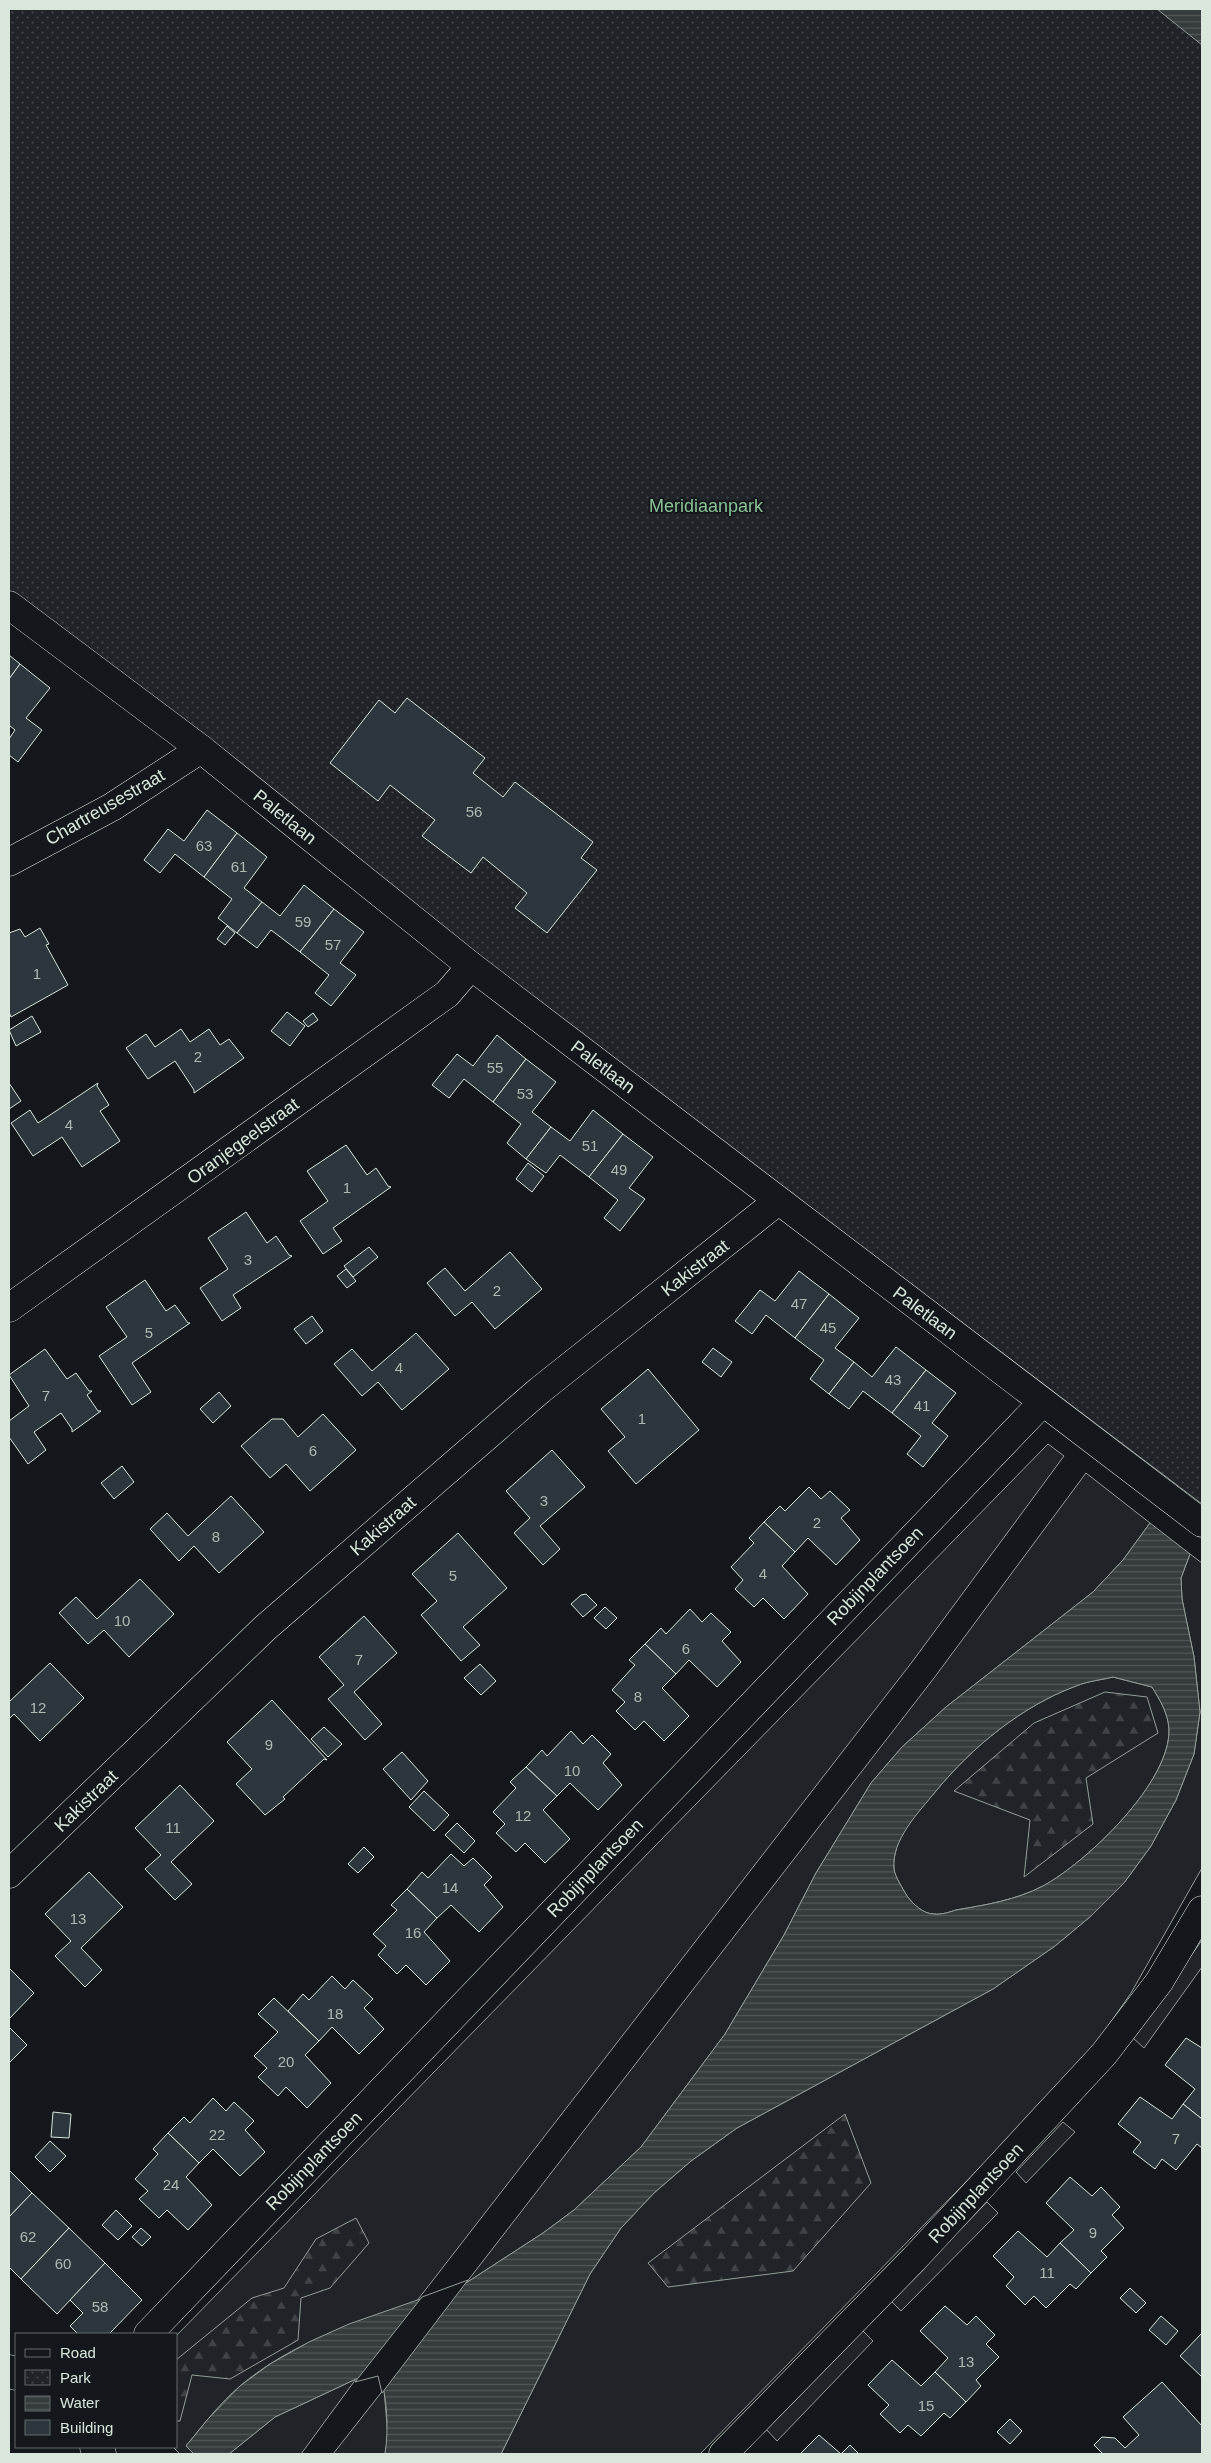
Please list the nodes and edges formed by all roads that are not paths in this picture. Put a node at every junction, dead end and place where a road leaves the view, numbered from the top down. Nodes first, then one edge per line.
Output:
1 (9, 605) edge
2 (201, 749) junction
3 (9, 862) edge
4 (471, 966) junction
5 (778, 1201) junction
6 (9, 1308) edge
7 (1042, 1403) junction
8 (1202, 1523) edge
9 (9, 1874) edge
10 (1202, 1910) edge
11 (149, 2333) edge
12 (723, 2454) edge

1 - 2 street, Paletlaan
2 - 3 street, Chartreusestraat
2 - 4 street, Paletlaan
4 - 5 street, Paletlaan
4 - 6 street, Oranjegeelstraat
5 - 7 street, Paletlaan
5 - 9 street, Kakistraat
7 - 8 street, Paletlaan
7 - 11 street, Robijnplantsoen
10 - 12 street, Robijnplantsoen

